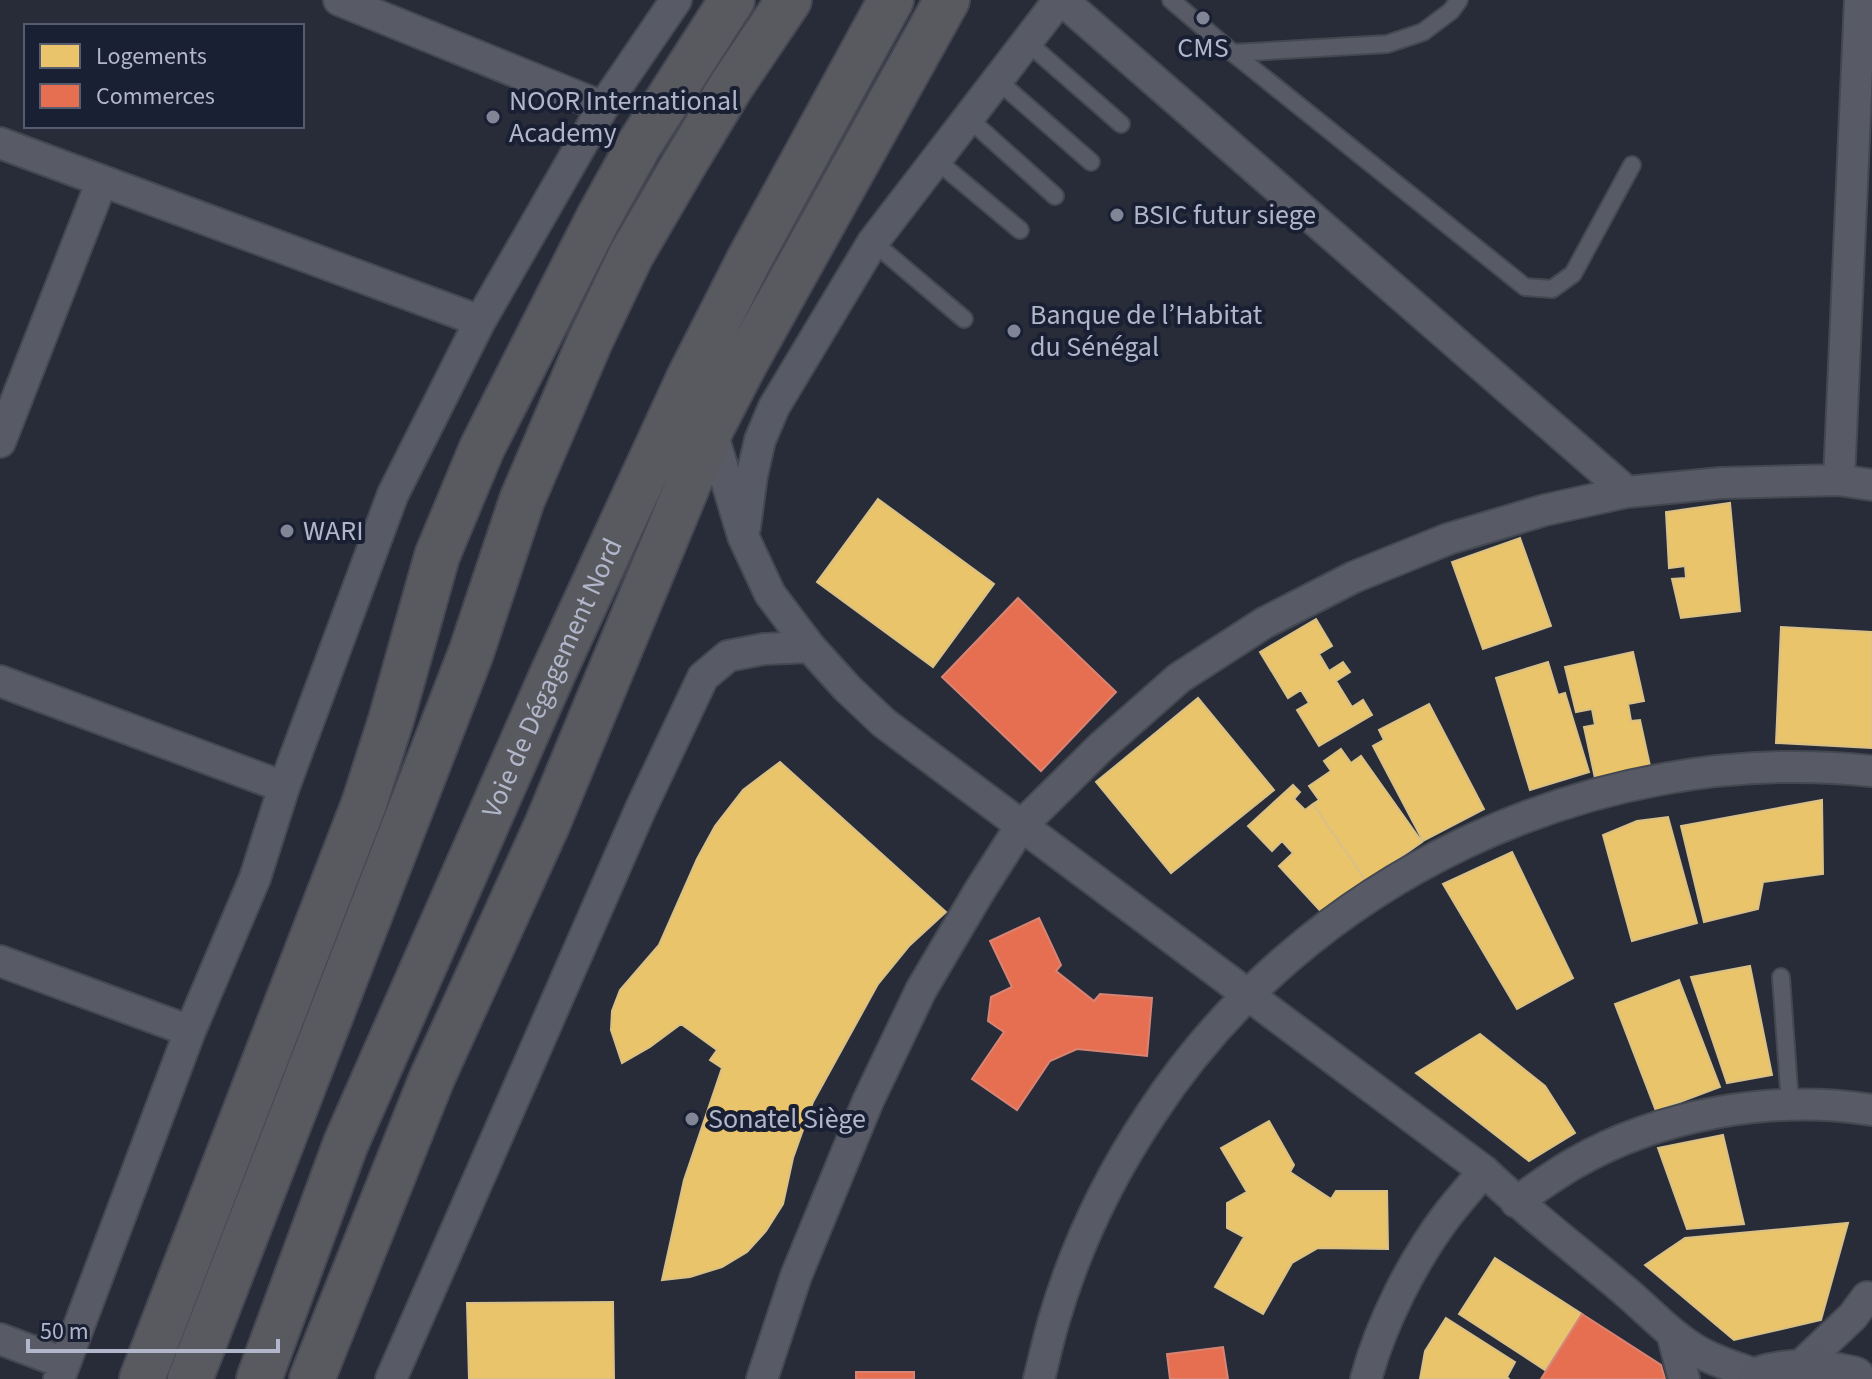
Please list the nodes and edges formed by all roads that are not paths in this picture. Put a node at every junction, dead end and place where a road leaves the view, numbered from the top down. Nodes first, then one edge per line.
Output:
1 (339, 0) edge
2 (676, 0) edge
3 (732, 0) edge
4 (789, 0) edge
5 (891, 0) edge
6 (947, 0) edge
7 (1060, 0) edge
8 (1171, 0) edge
9 (1459, 0) edge
10 (1860, 0) edge
11 (1027, 42) junction
12 (1233, 53) junction
13 (997, 80) junction
14 (603, 107) junction
15 (968, 118) junction
16 (1121, 124) dead end
17 (0, 143) edge
18 (936, 160) junction
19 (1091, 162) dead end
20 (1632, 165) dead end
21 (102, 181) junction
22 (1862, 186) edge
23 (1055, 196) dead end
24 (1020, 230) dead end
25 (873, 242) junction
26 (964, 319) dead end
27 (480, 321) junction
28 (6, 409) edge
29 (711, 429) junction
30 (0, 442) edge
31 (1839, 480) junction
32 (1872, 485) edge
33 (1627, 492) junction
34 (522, 500) junction
35 (743, 536) junction
36 (810, 647) junction
37 (553, 673) junction
38 (0, 681) edge
39 (391, 720) junction
40 (1872, 771) edge
41 (284, 787) junction
42 (1021, 826) junction
43 (496, 938) junction
44 (0, 961) edge
45 (1781, 977) dead end
46 (1248, 994) junction
47 (190, 1031) junction
48 (1790, 1104) junction
49 (1872, 1110) edge
50 (1484, 1171) junction
51 (1516, 1202) junction
52 (1870, 1287) edge
53 (1872, 1330) edge
54 (1672, 1333) junction
55 (0, 1339) edge
56 (62, 1371) edge
57 (1772, 1376) edge
58 (142, 1379) edge
59 (190, 1379) edge
60 (259, 1379) edge
61 (312, 1379) edge
62 (391, 1379) edge
63 (762, 1379) edge
64 (1039, 1379) edge
65 (1366, 1379) edge
66 (1684, 1379) edge
67 (1853, 1379) edge

1 - 14 street
2 - 14 street
3 - 39 highway
4 - 34 highway
5 - 37 highway, Voie de Dégagement Nord
6 - 29 highway
7 - 11 street
7 - 33 street
8 - 12 lane
9 - 12 lane
10 - 22 street
11 - 13 street
11 - 16 lane
12 - 20 lane
13 - 15 street
13 - 19 lane
14 - 27 street
15 - 18 street
15 - 23 lane
17 - 21 street
18 - 24 lane
18 - 25 street
21 - 27 street
21 - 28 street
22 - 31 street
25 - 26 lane
25 - 35 street
27 - 41 street
28 - 30 street
29 - 35 street
29 - 43 highway
31 - 32 street
31 - 33 street
33 - 42 street
34 - 39 highway
34 - 59 highway
35 - 36 street
36 - 42 street
36 - 62 street
37 - 43 highway
37 - 60 highway, Voie de Dégagement Nord
38 - 41 street
39 - 58 highway
40 - 46 street
41 - 47 street
42 - 46 street
42 - 63 street
43 - 61 highway
44 - 47 street
45 - 48 lane
46 - 50 street
46 - 64 street
47 - 56 street
48 - 49 street
48 - 51 street
50 - 51 street
50 - 65 street
51 - 54 street
52 - 53 street
52 - 57 street
54 - 57 street
54 - 66 street
55 - 56 street
57 - 67 street

